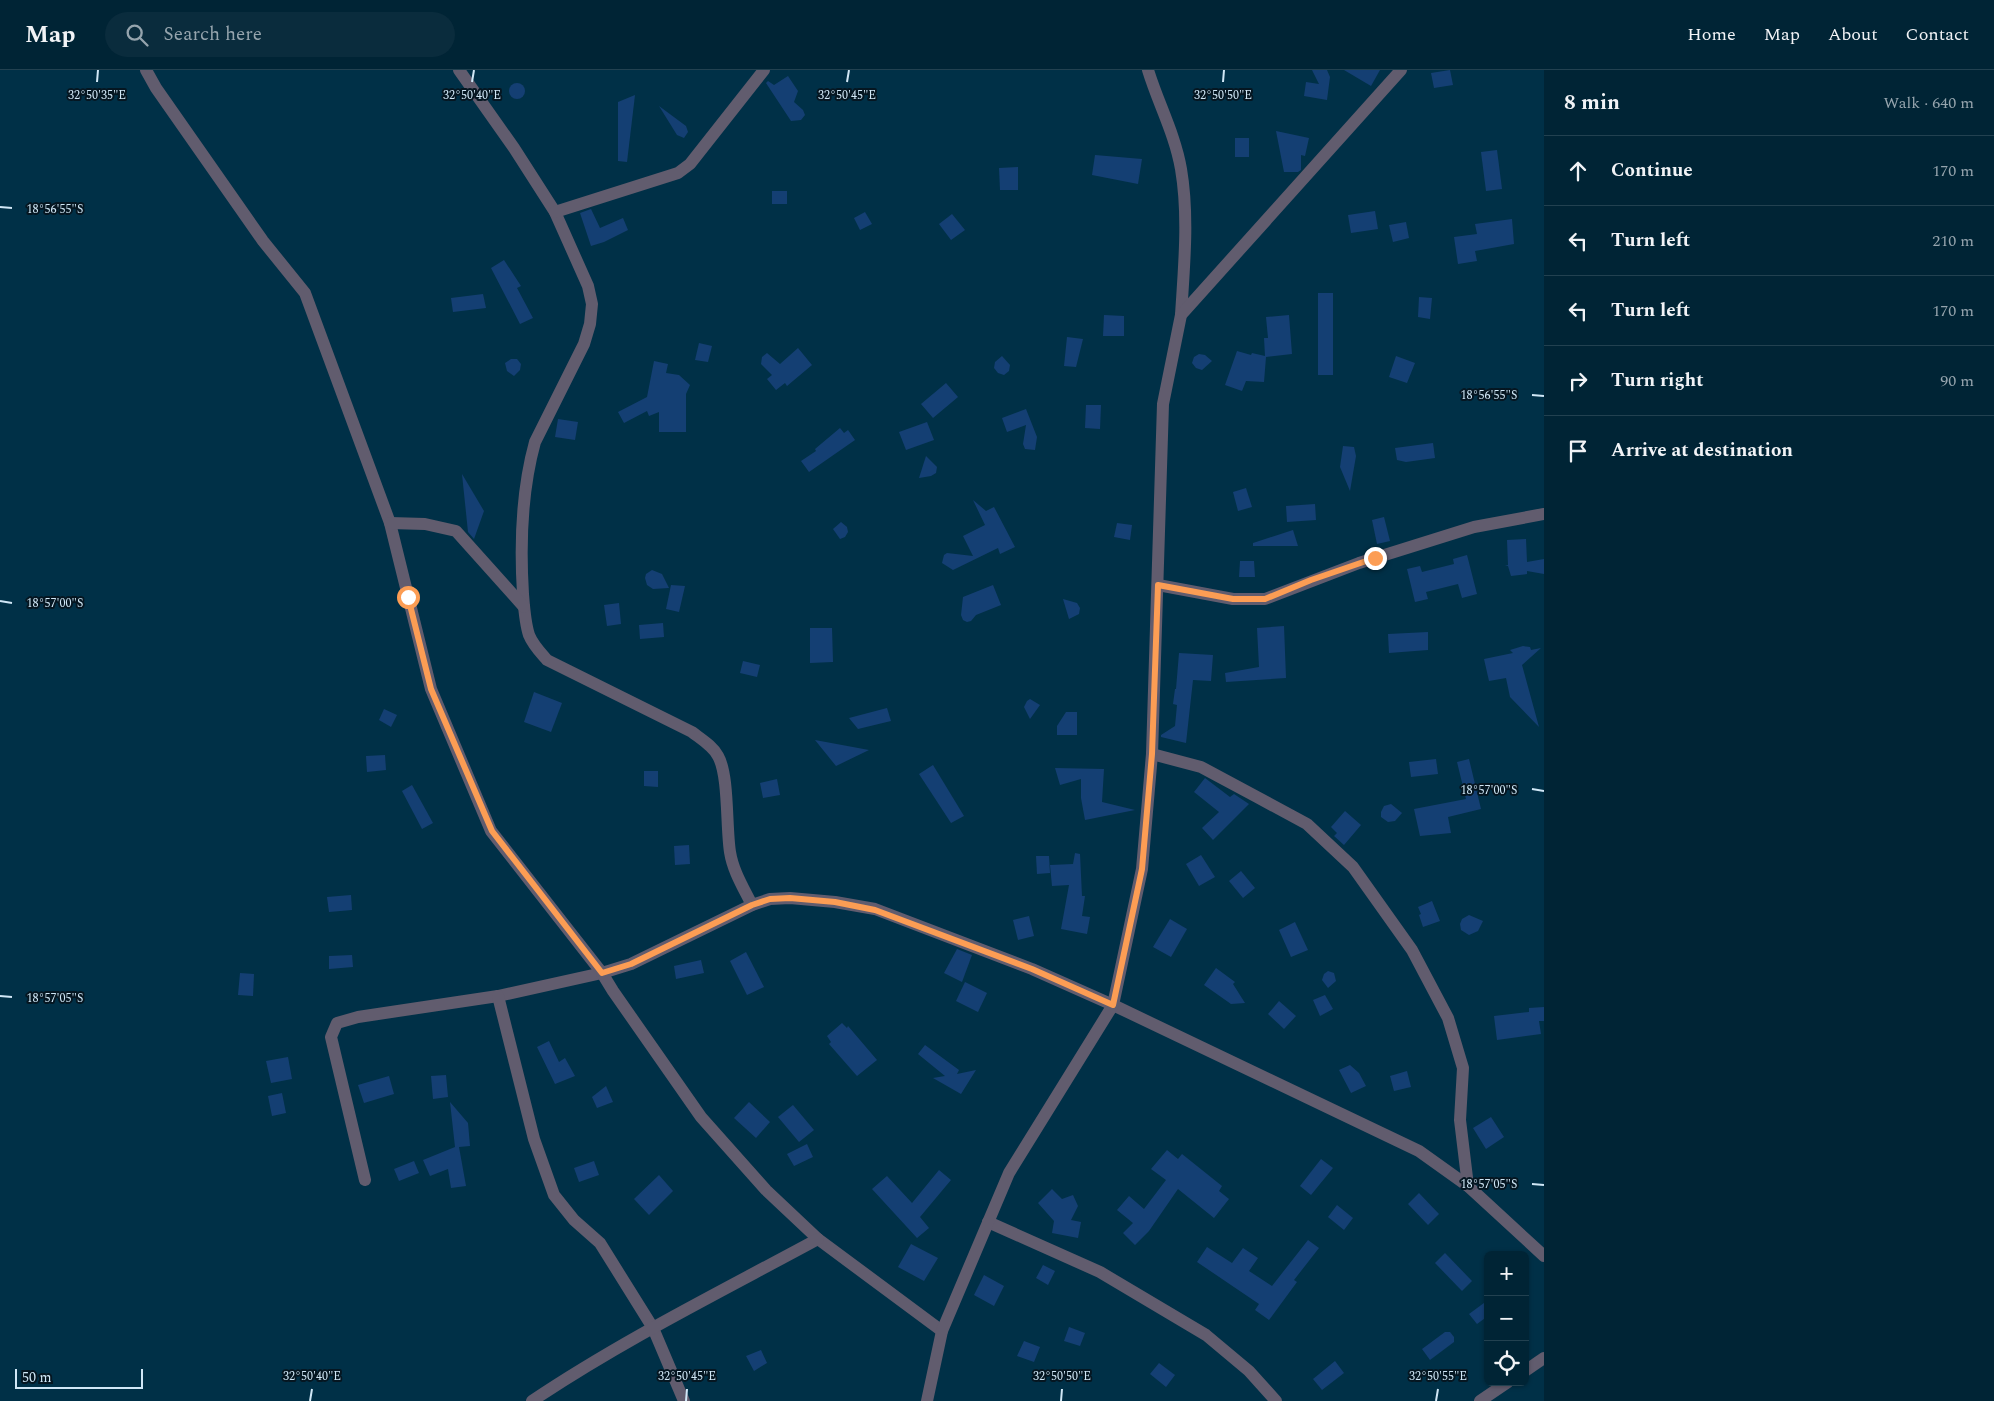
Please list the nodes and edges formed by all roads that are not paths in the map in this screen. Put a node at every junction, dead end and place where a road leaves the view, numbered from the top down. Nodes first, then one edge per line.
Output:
1 (146, 70) edge
2 (459, 70) edge
3 (764, 70) edge
4 (1148, 70) edge
5 (1401, 70) edge
6 (555, 212) junction
7 (1181, 315) junction
8 (1544, 514) edge
9 (390, 523) junction
10 (1158, 585) junction
11 (524, 608) junction
12 (1152, 754) junction
13 (752, 905) junction
14 (602, 973) junction
15 (498, 996) junction
16 (1113, 1005) junction
17 (364, 1180) dead end
18 (1468, 1186) junction
19 (988, 1222) junction
20 (818, 1239) junction
21 (1544, 1256) edge
22 (653, 1328) junction
23 (942, 1331) junction
24 (1544, 1358) edge
25 (1529, 1368) edge
26 (1502, 1386) edge
27 (532, 1401) edge
28 (684, 1401) edge
29 (927, 1401) edge
30 (1276, 1401) edge
31 (1480, 1401) edge

1 - 9 street
2 - 6 street
3 - 6 street
4 - 7 street
5 - 7 street
6 - 11 street
7 - 10 street
8 - 10 street
9 - 11 street
9 - 14 street
10 - 12 street
11 - 13 street
12 - 16 street
12 - 18 street
13 - 14 street
13 - 16 street
14 - 15 street
14 - 20 street
15 - 17 street
15 - 22 street
16 - 18 street
16 - 19 street
18 - 21 street
19 - 23 street
19 - 30 street
20 - 22 street
20 - 23 street
22 - 27 street
22 - 28 street
23 - 29 street
24 - 25 street
26 - 31 street

